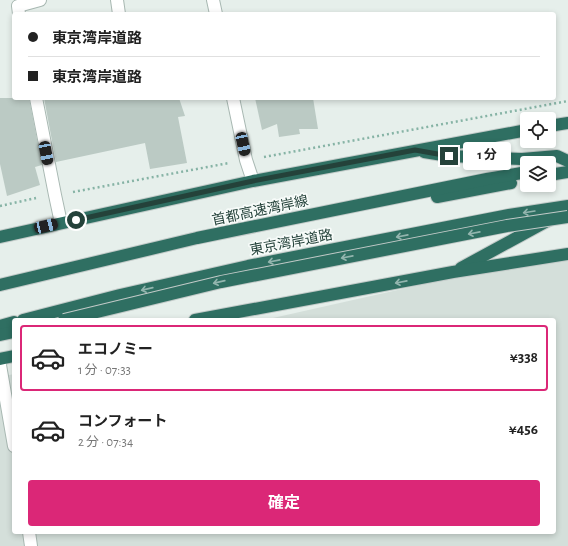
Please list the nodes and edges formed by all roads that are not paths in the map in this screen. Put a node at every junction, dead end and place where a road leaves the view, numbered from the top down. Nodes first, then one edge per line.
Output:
1 (40, 0) edge
2 (117, 0) edge
3 (213, 0) edge
4 (19, 12) edge
5 (119, 12) edge
6 (216, 12) edge
7 (36, 100) edge
8 (233, 100) edge
9 (568, 123) edge
10 (556, 125) edge
11 (520, 131) edge
12 (415, 150) junction
13 (568, 161) edge
14 (568, 166) edge
15 (556, 168) edge
16 (568, 172) edge
17 (520, 173) edge
18 (556, 174) edge
19 (253, 181) junction
20 (520, 181) edge
21 (568, 206) edge
22 (568, 210) edge
23 (568, 217) edge
24 (61, 223) junction
25 (0, 237) edge
26 (568, 254) edge
27 (453, 272) junction
28 (0, 285) edge
29 (0, 292) edge
30 (31, 318) edge
31 (72, 318) edge
32 (206, 318) edge
33 (12, 323) edge
34 (0, 326) edge
35 (12, 333) edge
36 (0, 336) edge
37 (12, 357) edge
38 (0, 360) edge
39 (0, 365) edge
40 (12, 434) edge
41 (29, 534) edge
42 (31, 546) edge

1 - 4 street
2 - 5 street
3 - 6 street
7 - 24 street
8 - 19 street
9 - 10 highway
11 - 12 highway
12 - 13 highway
12 - 19 highway
14 - 15 highway
16 - 18 highway
17 - 28 highway, 首都高速湾岸線
19 - 24 highway
20 - 29 highway, 東京湾岸道路
21 -> 30 highway, 東京湾岸道路
22 - 27 highway
23 -> 31 highway, bridge
24 - 25 highway
26 - 27 highway
27 -> 32 highway
33 - 34 highway
35 - 36 highway
37 - 38 highway
39 - 40 street
41 - 42 street

